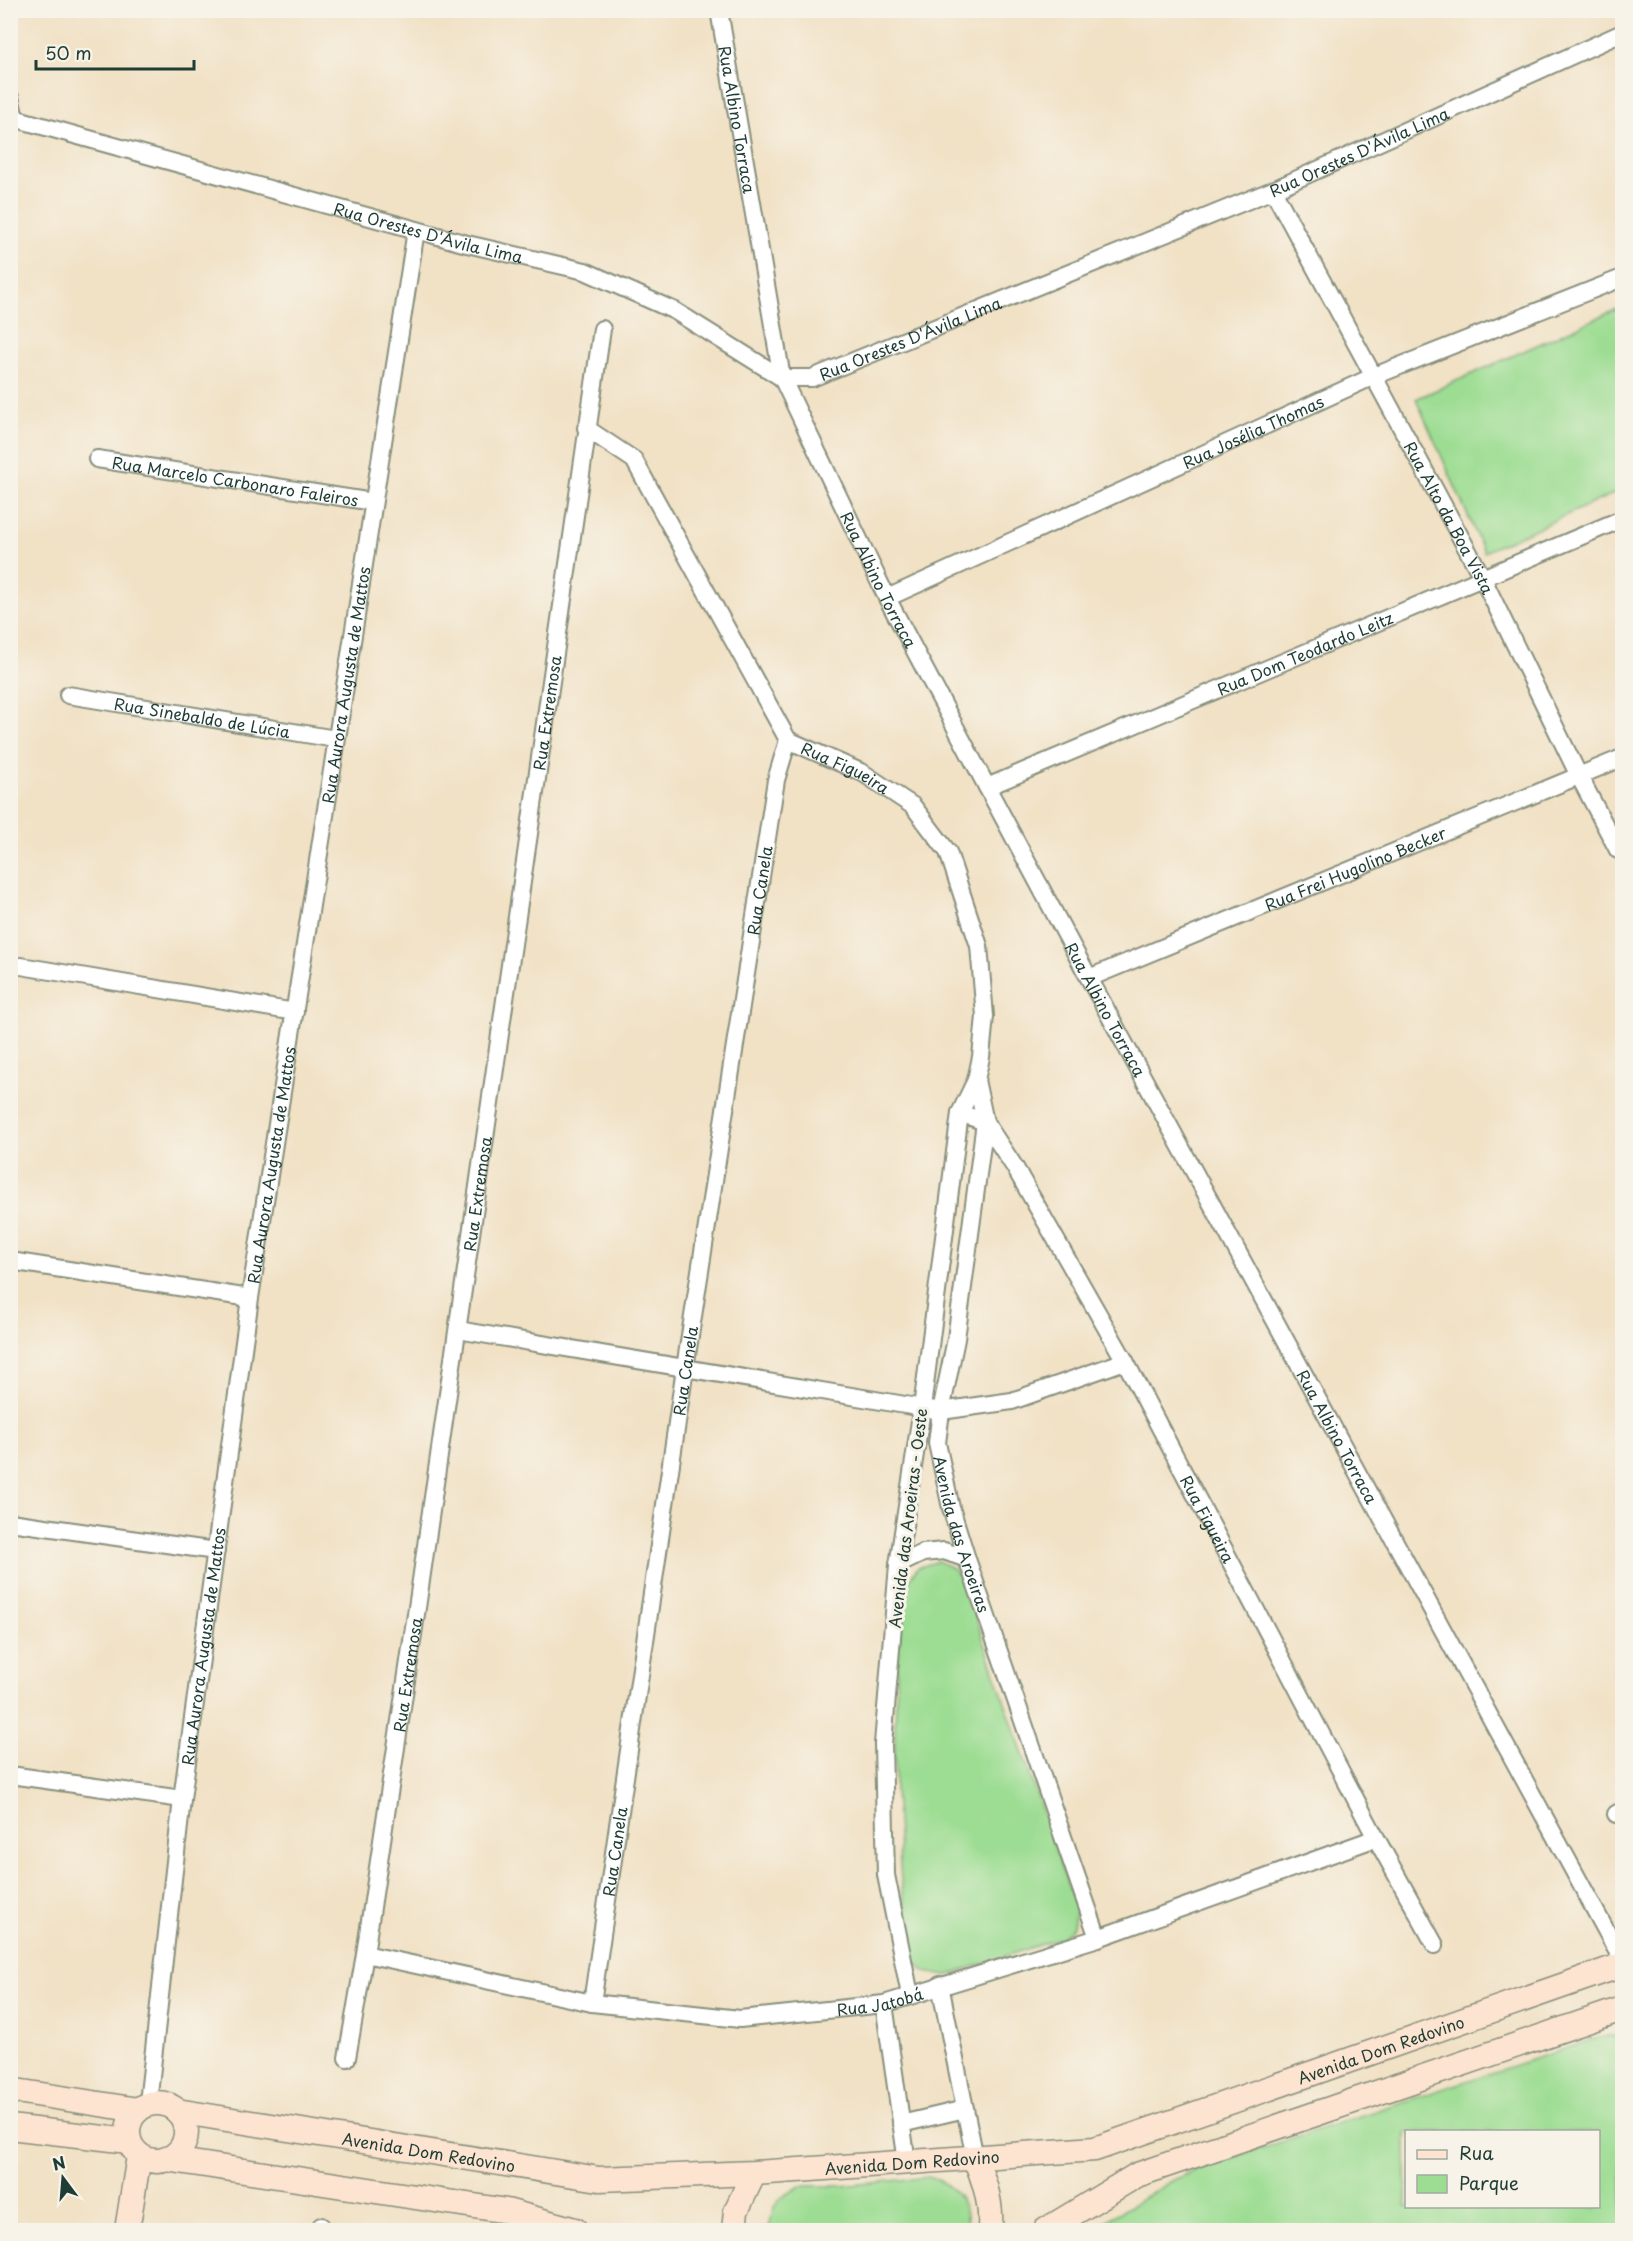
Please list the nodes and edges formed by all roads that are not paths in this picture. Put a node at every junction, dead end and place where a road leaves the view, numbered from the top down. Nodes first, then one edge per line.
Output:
1 (718, 10) edge
2 (1623, 33) edge
3 (10, 98) edge
4 (13, 117) edge
5 (1273, 190) junction
6 (416, 230) junction
7 (1623, 278) edge
8 (602, 330) dead end
9 (1372, 377) junction
10 (782, 378) junction
11 (586, 428) junction
12 (97, 459) dead end
13 (373, 502) junction
14 (1623, 519) edge
15 (1482, 577) junction
16 (887, 598) junction
17 (68, 695) dead end
18 (336, 739) junction
19 (788, 740) junction
20 (1623, 758) edge
21 (1579, 776) junction
22 (987, 787) junction
23 (1618, 850) dead end
24 (21, 966) dead end
25 (1089, 978) junction
26 (295, 1012) junction
27 (976, 1080) junction
28 (960, 1113) junction
29 (985, 1122) junction
30 (10, 1261) edge
31 (250, 1298) junction
32 (458, 1330) junction
33 (1125, 1361) junction
34 (686, 1368) junction
35 (922, 1408) junction
36 (941, 1411) junction
37 (10, 1522) edge
38 (216, 1551) junction
39 (967, 1559) junction
40 (898, 1565) junction
41 (10, 1775) edge
42 (182, 1799) junction
43 (1376, 1839) junction
44 (1098, 1938) junction
45 (1435, 1945) dead end
46 (365, 1954) junction
47 (1623, 1960) edge
48 (1623, 1965) edge
49 (940, 1985) junction
50 (910, 1995) junction
51 (592, 2003) junction
52 (884, 2004) junction
53 (1623, 2009) edge
54 (347, 2058) dead end
55 (10, 2090) edge
56 (143, 2107) junction
57 (965, 2109) junction
58 (177, 2111) junction
59 (901, 2124) junction
60 (10, 2127) edge
61 (134, 2148) junction
62 (975, 2158) junction
63 (166, 2159) junction
64 (907, 2162) junction
65 (754, 2174) junction
66 (128, 2230) edge
67 (575, 2230) edge
68 (734, 2230) edge
69 (990, 2230) edge
70 (1046, 2230) edge

1 - 10 street, Rua Albino Torraca
2 - 5 street, Rua Orestes D'Ávila Lima
3 - 4 street
4 - 6 street, Rua Orestes D'Ávila Lima
5 - 9 street, Rua Alto da Boa Vista
5 - 10 street, Rua Orestes D'Ávila Lima
6 - 10 street, Rua Orestes D'Ávila Lima
6 - 13 street, Rua Aurora Augusta de Mattos
7 - 9 street, Rua Josélia Thomas
8 - 11 street, Rua Extremosa
9 - 15 street, Rua Alto da Boa Vista
9 - 16 street, Rua Josélia Thomas
10 - 16 street, Rua Albino Torraca
11 - 19 street, Rua Figueira
11 - 32 street, Rua Extremosa
12 - 13 street, Rua Marcelo Carbonaro Faleiros
13 - 18 street, Rua Aurora Augusta de Mattos
14 - 15 street, Rua Dom Teodardo Leitz
15 - 21 street, Rua Alto da Boa Vista
15 - 22 street, Rua Dom Teodardo Leitz
16 - 22 street, Rua Albino Torraca
17 - 18 street, Rua Sinebaldo de Lúcia
18 - 26 street, Rua Aurora Augusta de Mattos
19 - 27 street, Rua Figueira
19 - 34 street, Rua Canela
20 - 21 street, Rua Frei Hugolino Becker
21 - 23 street, Rua Alto da Boa Vista
21 - 25 street, Rua Frei Hugolino Becker
22 - 25 street, Rua Albino Torraca
24 - 26 street
25 - 47 street, Rua Albino Torraca
26 - 31 street, Rua Aurora Augusta de Mattos
27 - 28 street, Avenida das Aroeiras - Oeste
27 - 29 street, Avenida das Aroeiras
28 - 29 street
28 - 35 street, Avenida das Aroeiras - Oeste
29 - 33 street, Rua Figueira
29 - 36 street, Avenida das Aroeiras
30 - 31 street
31 - 38 street, Rua Aurora Augusta de Mattos
32 - 34 street
32 - 46 street, Rua Extremosa
33 - 36 street
33 - 43 street, Rua Figueira
34 - 35 street
34 - 51 street, Rua Canela
35 - 36 street
35 - 40 street, Avenida das Aroeiras - Oeste
36 - 39 street, Avenida das Aroeiras
37 - 38 street
38 - 42 street, Rua Aurora Augusta de Mattos
39 - 40 street
39 - 44 street, Avenida das Aroeiras
40 - 50 street, Avenida das Aroeiras - Oeste
41 - 42 street
42 - 56 street, Rua Aurora Augusta de Mattos
43 - 44 street, Rua Jatobá
43 - 45 street, Rua Figueira
44 - 49 street, Rua Jatobá
46 - 51 street, Rua Jatobá
46 - 54 street, Rua Extremosa
48 - 62 street, Avenida Dom Redovino
49 - 50 street, Rua Jatobá
49 - 57 street
50 - 52 street, Rua Jatobá
51 - 52 street, Rua Jatobá
52 - 59 street
53 - 70 street
55 - 56 street
56 - 58 street
56 - 61 street
57 - 59 street
57 - 62 street
58 - 63 street
58 - 65 street, Avenida Dom Redovino
59 - 64 street
60 - 61 street
61 - 63 street
61 - 66 street
62 - 64 street, Avenida Dom Redovino
62 - 69 street
63 - 67 street
64 - 65 street, Avenida Dom Redovino
65 - 68 street

